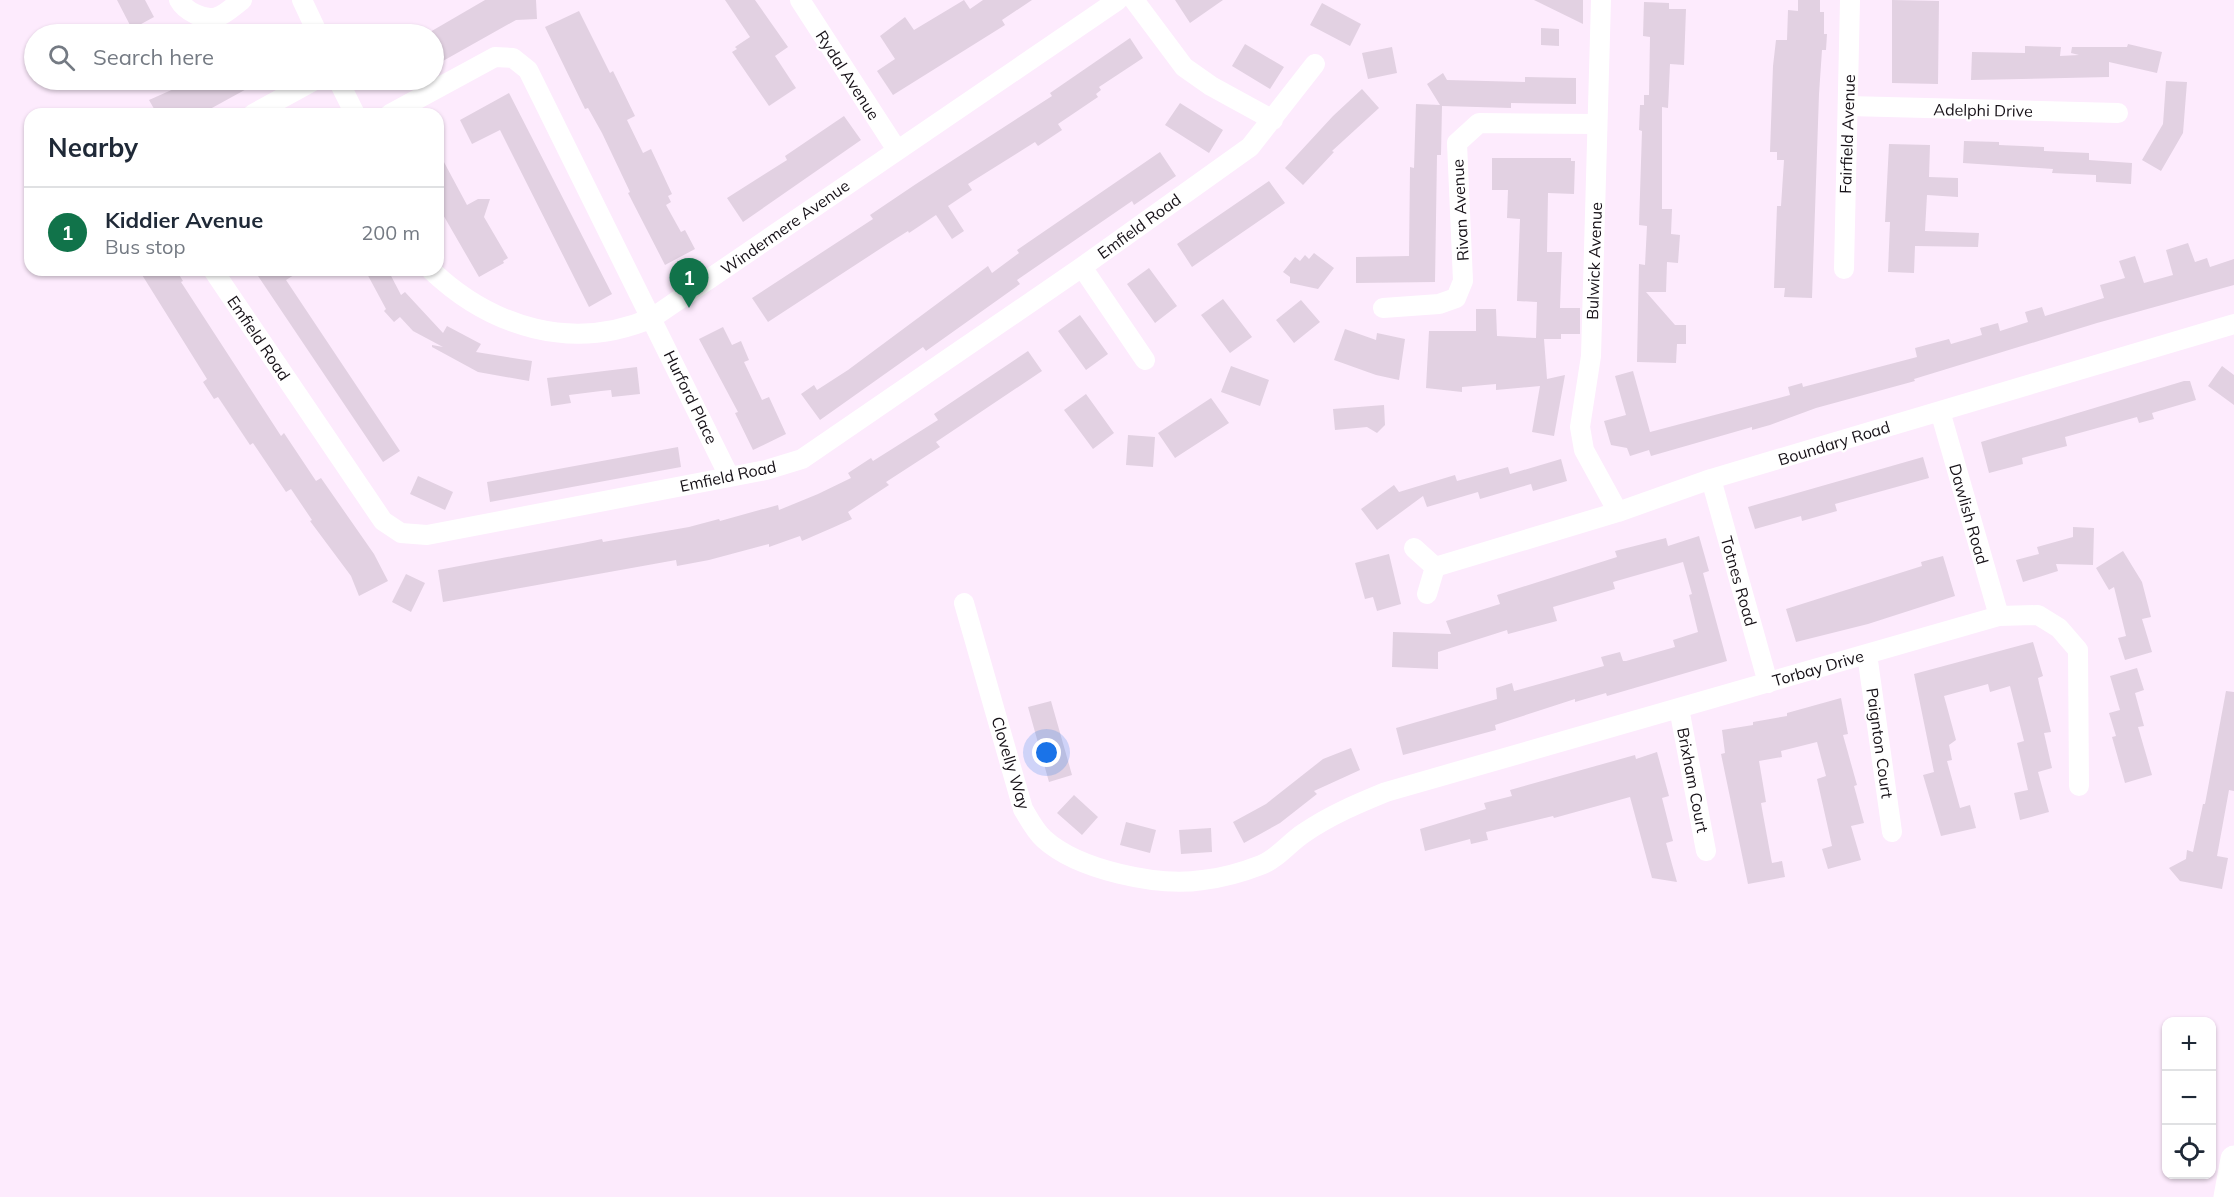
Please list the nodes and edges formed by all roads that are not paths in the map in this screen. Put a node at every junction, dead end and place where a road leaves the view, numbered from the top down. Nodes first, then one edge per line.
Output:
1 (178, 0) edge
2 (242, 0) edge
3 (302, 0) edge
4 (800, 0) edge
5 (1118, 0) edge
6 (1134, 0) edge
7 (1601, 0) edge
8 (1850, 0) edge
9 (313, 24) edge
10 (1315, 64) dead end
11 (444, 85) edge
12 (297, 90) edge
13 (343, 90) edge
14 (434, 90) edge
15 (1848, 106) junction
16 (264, 108) edge
17 (352, 108) edge
18 (401, 108) edge
19 (2118, 113) dead end
20 (1274, 120) junction
21 (1597, 124) junction
22 (897, 150) junction
23 (1082, 267) junction
24 (1844, 268) dead end
25 (217, 276) edge
26 (438, 276) edge
27 (1383, 308) dead end
28 (652, 318) junction
29 (2234, 324) edge
30 (1145, 360) dead end
31 (1940, 411) junction
32 (729, 476) junction
33 (1711, 479) junction
34 (1618, 512) junction
35 (1414, 548) dead end
36 (1435, 567) junction
37 (1427, 594) dead end
38 (964, 603) dead end
39 (1999, 616) junction
40 (1867, 654) junction
41 (1768, 683) junction
42 (1679, 708) junction
43 (1417, 782) joint
44 (2079, 786) dead end
45 (1892, 832) dead end
46 (1706, 851) dead end
47 (2234, 1159) edge
48 (2227, 1197) edge

1 - 2 street
3 - 9 street
4 - 22 street, Rydal Avenue
5 - 22 street, Windermere Avenue
6 - 20 street
7 - 21 street, Bulwick Avenue
8 - 15 street, Fairfield Avenue
10 - 20 street, Emfield Road
11 - 28 street, Hurford Place
12 - 16 street
13 - 17 street
14 - 18 street, Hurford Place
15 - 19 street, Adelphi Drive
15 - 24 street, Fairfield Avenue
20 - 23 street, Emfield Road
21 - 27 street, Rivan Avenue
21 - 34 street, Bulwick Avenue
22 - 28 street, Windermere Avenue
23 - 30 street
23 - 32 street, Emfield Road
25 - 32 street, Emfield Road
26 - 28 street, Windermere Avenue
28 - 32 street, Hurford Place
29 - 31 street, Boundary Road
31 - 33 street, Boundary Road
31 - 39 street, Dawlish Road
33 - 34 street, Boundary Road
33 - 41 street, Totnes Road
34 - 36 street, Boundary Road
35 - 36 street
36 - 37 street
38 - 43 street, Clovelly Way
39 - 40 street, Torbay Drive
39 - 44 street, Torbay Drive
40 - 41 street, Torbay Drive
40 - 45 street, Paignton Court
41 - 42 street, Torbay Drive
42 - 43 street, Torbay Drive
42 - 46 street, Brixham Court
47 - 48 main road

